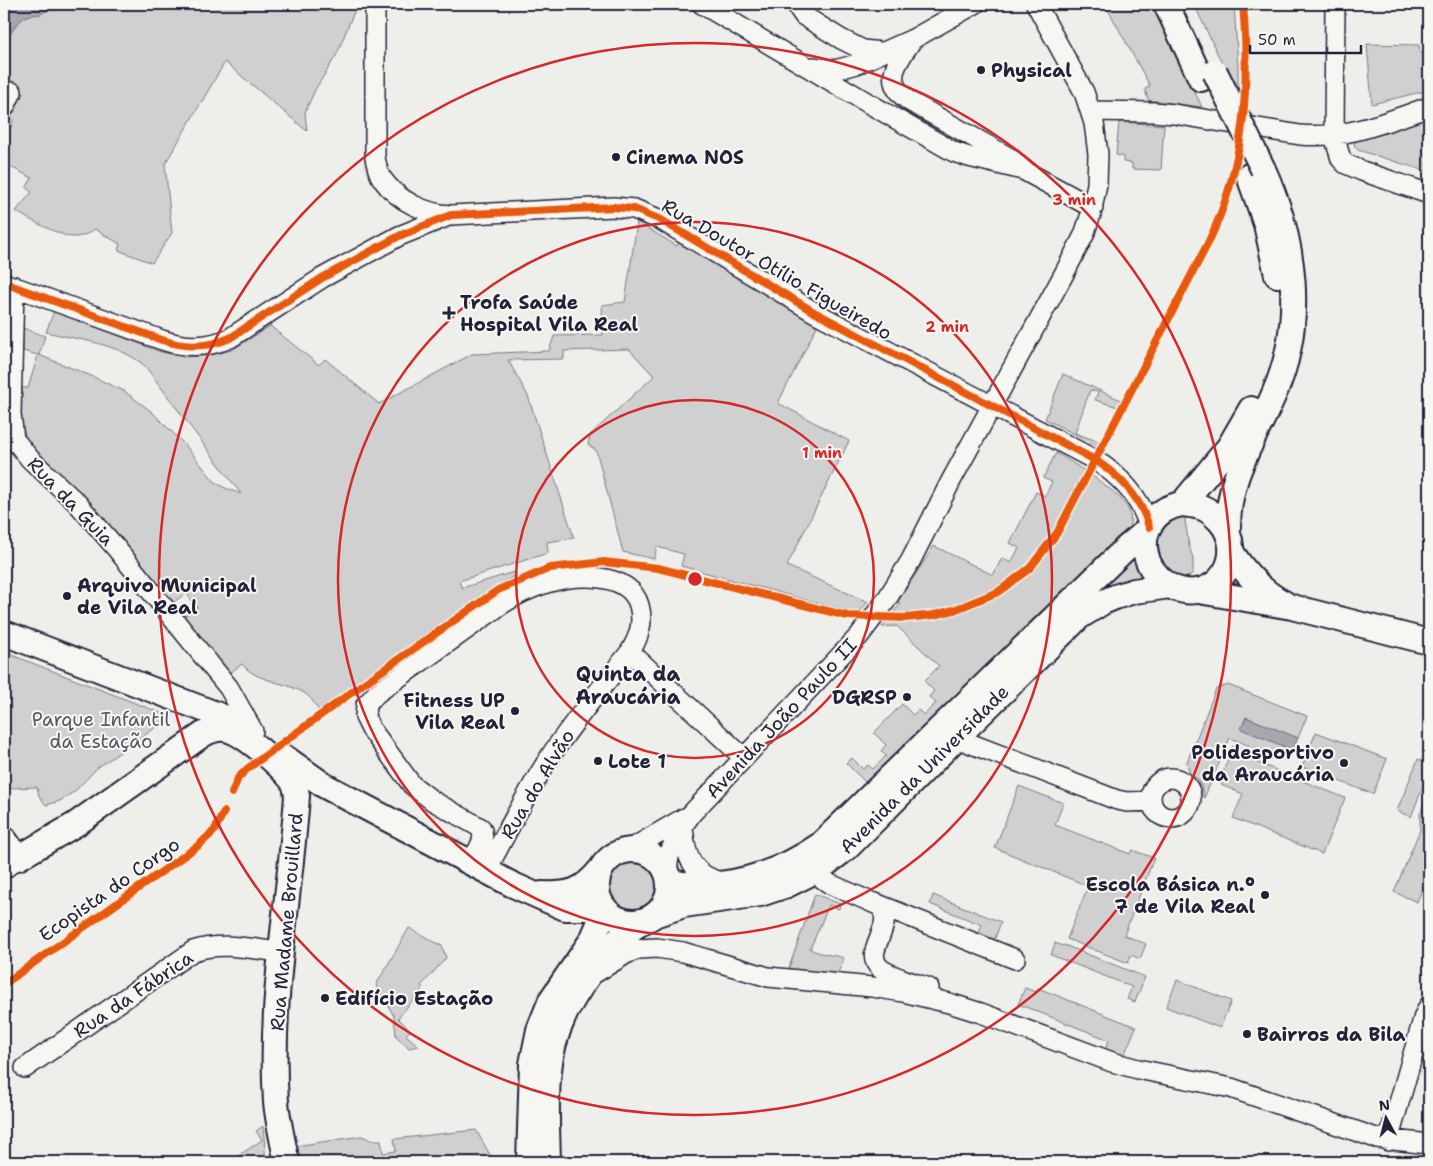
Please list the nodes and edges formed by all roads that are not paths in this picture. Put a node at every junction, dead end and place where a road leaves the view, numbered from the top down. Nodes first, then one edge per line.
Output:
1 (375, 4) edge
2 (702, 4) edge
3 (799, 4) edge
4 (975, 4) edge
5 (1036, 4) edge
6 (1166, 4) edge
7 (1184, 4) edge
8 (1335, 4) edge
9 (913, 39) junction
10 (881, 52) junction
11 (804, 64) junction
12 (1208, 75) junction
13 (1429, 107) edge
14 (1091, 111) junction
15 (1334, 136) junction
16 (1023, 170) junction
17 (1256, 172) junction
18 (1429, 194) edge
19 (1092, 208) junction
20 (451, 215) junction
21 (9, 284) edge
22 (992, 407) junction
23 (11, 443) edge
24 (1182, 504) junction
25 (1148, 529) junction
26 (1230, 543) junction
27 (1170, 586) junction
28 (1199, 591) junction
29 (1292, 607) junction
30 (4, 633) edge
31 (1429, 642) edge
32 (630, 652) junction
33 (231, 691) junction
34 (210, 712) junction
35 (253, 731) junction
36 (202, 735) junction
37 (956, 738) junction
38 (744, 758) junction
39 (321, 783) junction
40 (1151, 801) dead end
41 (297, 802) junction
42 (688, 819) junction
43 (4, 839) edge
44 (628, 850) junction
45 (11, 863) edge
46 (478, 867) junction
47 (600, 870) junction
48 (813, 872) junction
49 (668, 878) junction
50 (726, 883) junction
51 (533, 893) junction
52 (874, 902) junction
53 (603, 907) junction
54 (565, 908) junction
55 (650, 917) junction
56 (280, 952) junction
57 (581, 956) junction
58 (1015, 959) dead end
59 (586, 979) junction
60 (1429, 1006) edge
61 (1005, 1022) junction
62 (25, 1068) dead end
63 (1388, 1141) junction
64 (1429, 1144) edge
65 (287, 1162) edge
66 (529, 1162) edge
67 (548, 1162) edge

1 - 20 street
2 - 11 street
3 - 10 street
4 - 9 street
5 - 14 street, Avenida João Paulo II
6 - 12 main road
7 - 12 main road
8 - 15 street
9 - 10 street
9 - 16 street
10 - 11 street
11 - 16 street
12 - 17 main road
13 - 15 street
14 - 15 street
14 - 19 street, Avenida João Paulo II
15 - 18 street
16 - 19 street
17 - 24 main road
17 - 26 main road
19 - 22 street, Avenida João Paulo II
20 - 21 street, Rua Doutor Otílio Figueiredo
20 - 22 street, Rua Doutor Otílio Figueiredo
21 - 23 street, Rua da Guia
22 - 25 street, Rua Doutor Otílio Figueiredo
22 - 38 street, Avenida João Paulo II
23 - 33 street, Rua da Guia
24 - 25 main road
24 - 26 main road
25 - 27 main road
25 - 50 main road, Avenida da Universidade
26 - 28 main road
26 - 29 main road
27 - 28 main road
27 - 37 main road, Avenida da Universidade
28 - 29 main road
29 - 31 main road
30 - 34 main road
32 - 38 street
32 - 46 street, Rua do Alvão
32 - 46 street, Rua do Alvão
33 - 34 street
33 - 35 street, Rua da Guia
34 - 35 main road
34 - 36 main road
35 - 39 main road
36 - 41 main road
36 - 45 main road
37 - 40 street
37 - 48 main road, Avenida da Universidade
38 - 42 street, Avenida João Paulo II
39 - 41 main road
39 - 46 main road
41 - 56 main road, Rua Madame Brouillard
42 - 44 street
42 - 49 street
42 - 50 street
43 - 45 main road
44 - 47 main road
44 - 49 main road
46 - 51 main road
47 - 51 main road
47 - 53 main road
48 - 52 street
48 - 55 main road, Avenida da Universidade
49 - 50 main road, Avenida da Universidade
49 - 55 main road
51 - 54 main road
52 - 58 street
52 - 61 street
53 - 54 main road
53 - 55 main road
53 - 57 main road
54 - 57 main road
55 - 59 main road, Avenida da Universidade
56 - 62 street, Rua da Fábrica
56 - 65 main road, Rua Madame Brouillard
57 - 66 main road
59 - 61 street
59 - 67 main road, Avenida da Universidade
60 - 63 street
61 - 63 street
63 - 64 street

